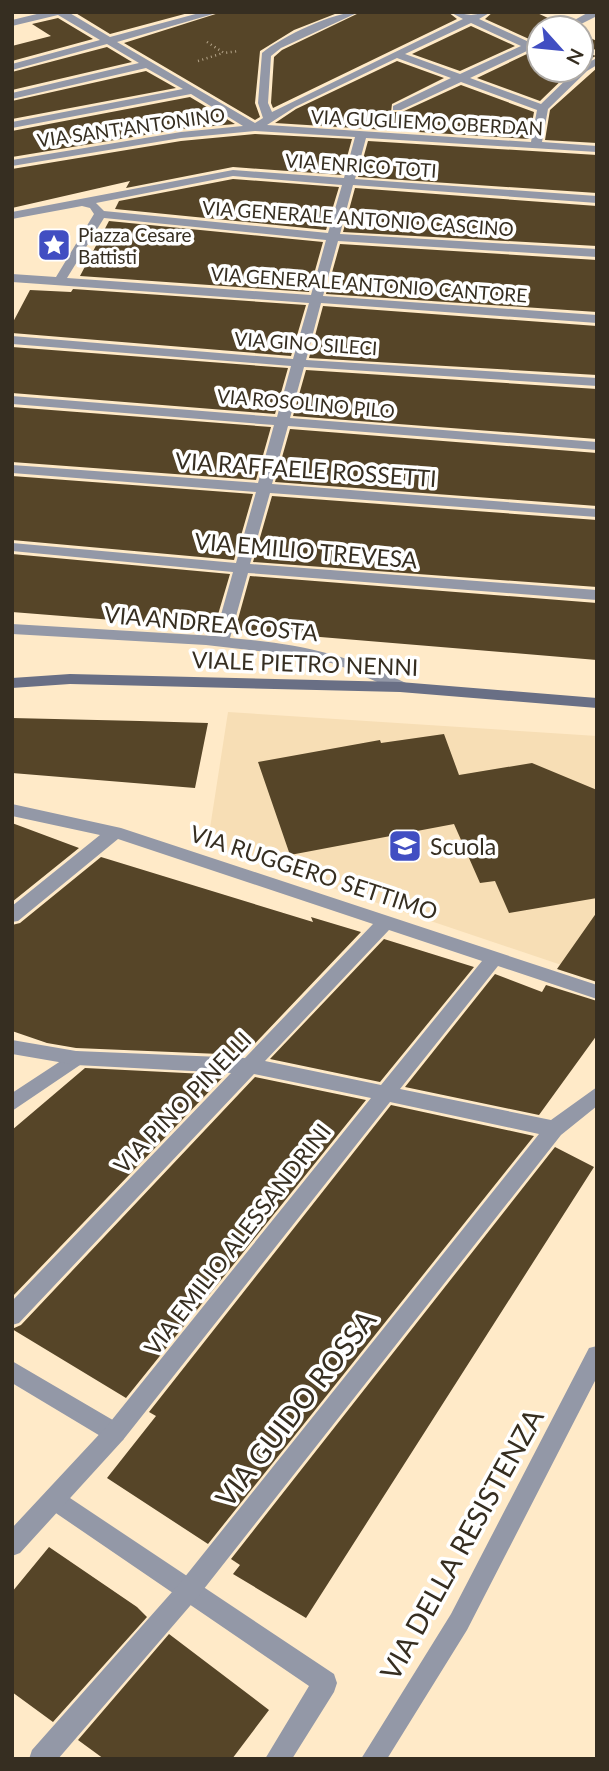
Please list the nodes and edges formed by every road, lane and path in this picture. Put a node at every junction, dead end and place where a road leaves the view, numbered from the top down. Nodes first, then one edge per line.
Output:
1 (59, 12) edge
2 (215, 12) edge
3 (354, 12) edge
4 (455, 12) edge
5 (486, 12) edge
6 (470, 20) junction
7 (12, 23) edge
8 (106, 41) junction
9 (525, 41) edge
10 (212, 45) dead end
11 (237, 50) dead end
12 (525, 50) edge
13 (397, 55) junction
14 (145, 65) junction
15 (12, 67) edge
16 (460, 78) junction
17 (567, 84) edge
18 (191, 91) junction
19 (12, 96) edge
20 (543, 107) junction
21 (397, 108) dead end
22 (269, 119) junction
23 (12, 125) edge
24 (255, 128) junction
25 (362, 136) junction
26 (536, 146) junction
27 (597, 149) edge
28 (12, 163) edge
29 (349, 181) junction
30 (597, 200) edge
31 (83, 202) junction
32 (100, 214) junction
33 (12, 216) edge
34 (334, 237) junction
35 (597, 253) edge
36 (14, 282) edge
37 (59, 282) junction
38 (316, 300) junction
39 (597, 319) edge
40 (12, 340) edge
41 (298, 363) junction
42 (597, 382) edge
43 (12, 400) edge
44 (282, 421) junction
45 (597, 446) edge
46 (12, 469) edge
47 (262, 489) junction
48 (597, 513) edge
49 (12, 547) edge
50 (240, 568) junction
51 (597, 595) edge
52 (12, 629) edge
53 (221, 643) junction
54 (12, 683) edge
55 (400, 687) junction
56 (597, 703) edge
57 (12, 810) edge
58 (115, 832) junction
59 (12, 916) edge
60 (387, 922) junction
61 (494, 958) junction
62 (597, 992) edge
63 (12, 1047) edge
64 (76, 1058) junction
65 (251, 1066) junction
66 (383, 1095) junction
67 (597, 1095) edge
68 (12, 1103) edge
69 (554, 1129) junction
70 (12, 1316) edge
71 (597, 1356) edge
72 (12, 1371) edge
73 (115, 1433) junction
74 (55, 1499) junction
75 (12, 1545) edge
76 (188, 1591) junction
77 (41, 1759) edge
78 (277, 1759) edge
79 (373, 1759) edge

1 - 7 street
1 - 8 street
2 - 8 street
3 - 22 street
4 - 6 street
5 - 6 street
6 - 9 street
6 - 13 street
8 - 14 street
8 - 15 street
10 - 11 path
12 - 16 street
13 - 16 street
13 - 22 street
14 - 18 street
14 - 19 street
16 - 20 street
16 - 21 street
17 - 20 street
18 - 23 street
18 - 24 street
20 - 26 street
22 - 24 street
24 - 25 street, VIA GUGLIEMO OBERDAN
24 - 28 street, VIA SANT'ANTONINO
25 - 26 street, VIA GUGLIEMO OBERDAN
25 - 29 street
26 - 27 street, VIA GUGLIEMO OBERDAN
29 - 30 street, VIA ENRICO TOTI
29 - 31 street, VIA ENRICO TOTI
29 - 34 street
31 - 32 street
31 - 33 street
32 - 34 street, VIA GENERALE ANTONIO CASCINO
32 - 37 street
34 - 35 street, VIA GENERALE ANTONIO CASCINO
34 - 38 street
36 - 37 street, VIA GENERALE ANTONIO CANTORE
37 - 38 street, VIA GENERALE ANTONIO CANTORE
38 - 39 street, VIA GENERALE ANTONIO CANTORE
38 - 41 street
40 - 41 street, VIA GINO SILECI
41 - 42 street, VIA GINO SILECI
41 - 44 street
43 - 44 street, VIA ROSOLINO PILO
44 - 45 street, VIA ROSOLINO PILO
44 - 47 street
46 - 47 street, VIA RAFFAELE ROSSETTI
47 - 48 street, VIA RAFFAELE ROSSETTI
47 - 50 street
49 - 50 street, VIA EMILIO TREVESA
50 - 51 street, VIA EMILIO TREVESA
50 - 53 street
52 - 53 street, VIA ANDREA COSTA
53 - 55 street, VIA ANDREA COSTA
54 - 55 main road, VIALE PIETRO NENNI
55 - 56 main road, VIALE PIETRO NENNI
57 - 58 street, VIA RUGGERO SETTIMO
58 - 59 street
58 - 60 street, VIA RUGGERO SETTIMO
60 - 61 street, VIA RUGGERO SETTIMO
60 - 65 street, VIA PINO PINELLI
61 - 62 street, VIA RUGGERO SETTIMO
61 - 66 street, VIA EMILIO ALESSANDRINI
63 - 64 street
64 - 65 street
64 - 68 street
65 - 66 street
65 - 70 street, VIA PINO PINELLI
66 - 69 street
66 - 73 street, VIA EMILIO ALESSANDRINI
67 - 69 street, VIA GUIDO ROSSA
69 - 76 street, VIA GUIDO ROSSA
71 - 79 street, VIA DELLA RESISTENZA
72 - 73 street
73 - 74 street, VIA EMILIO ALESSANDRINI
74 - 75 street, VIA EMILIO ALESSANDRINI
74 - 76 street
76 - 77 street, VIA GUIDO ROSSA
76 - 78 street

